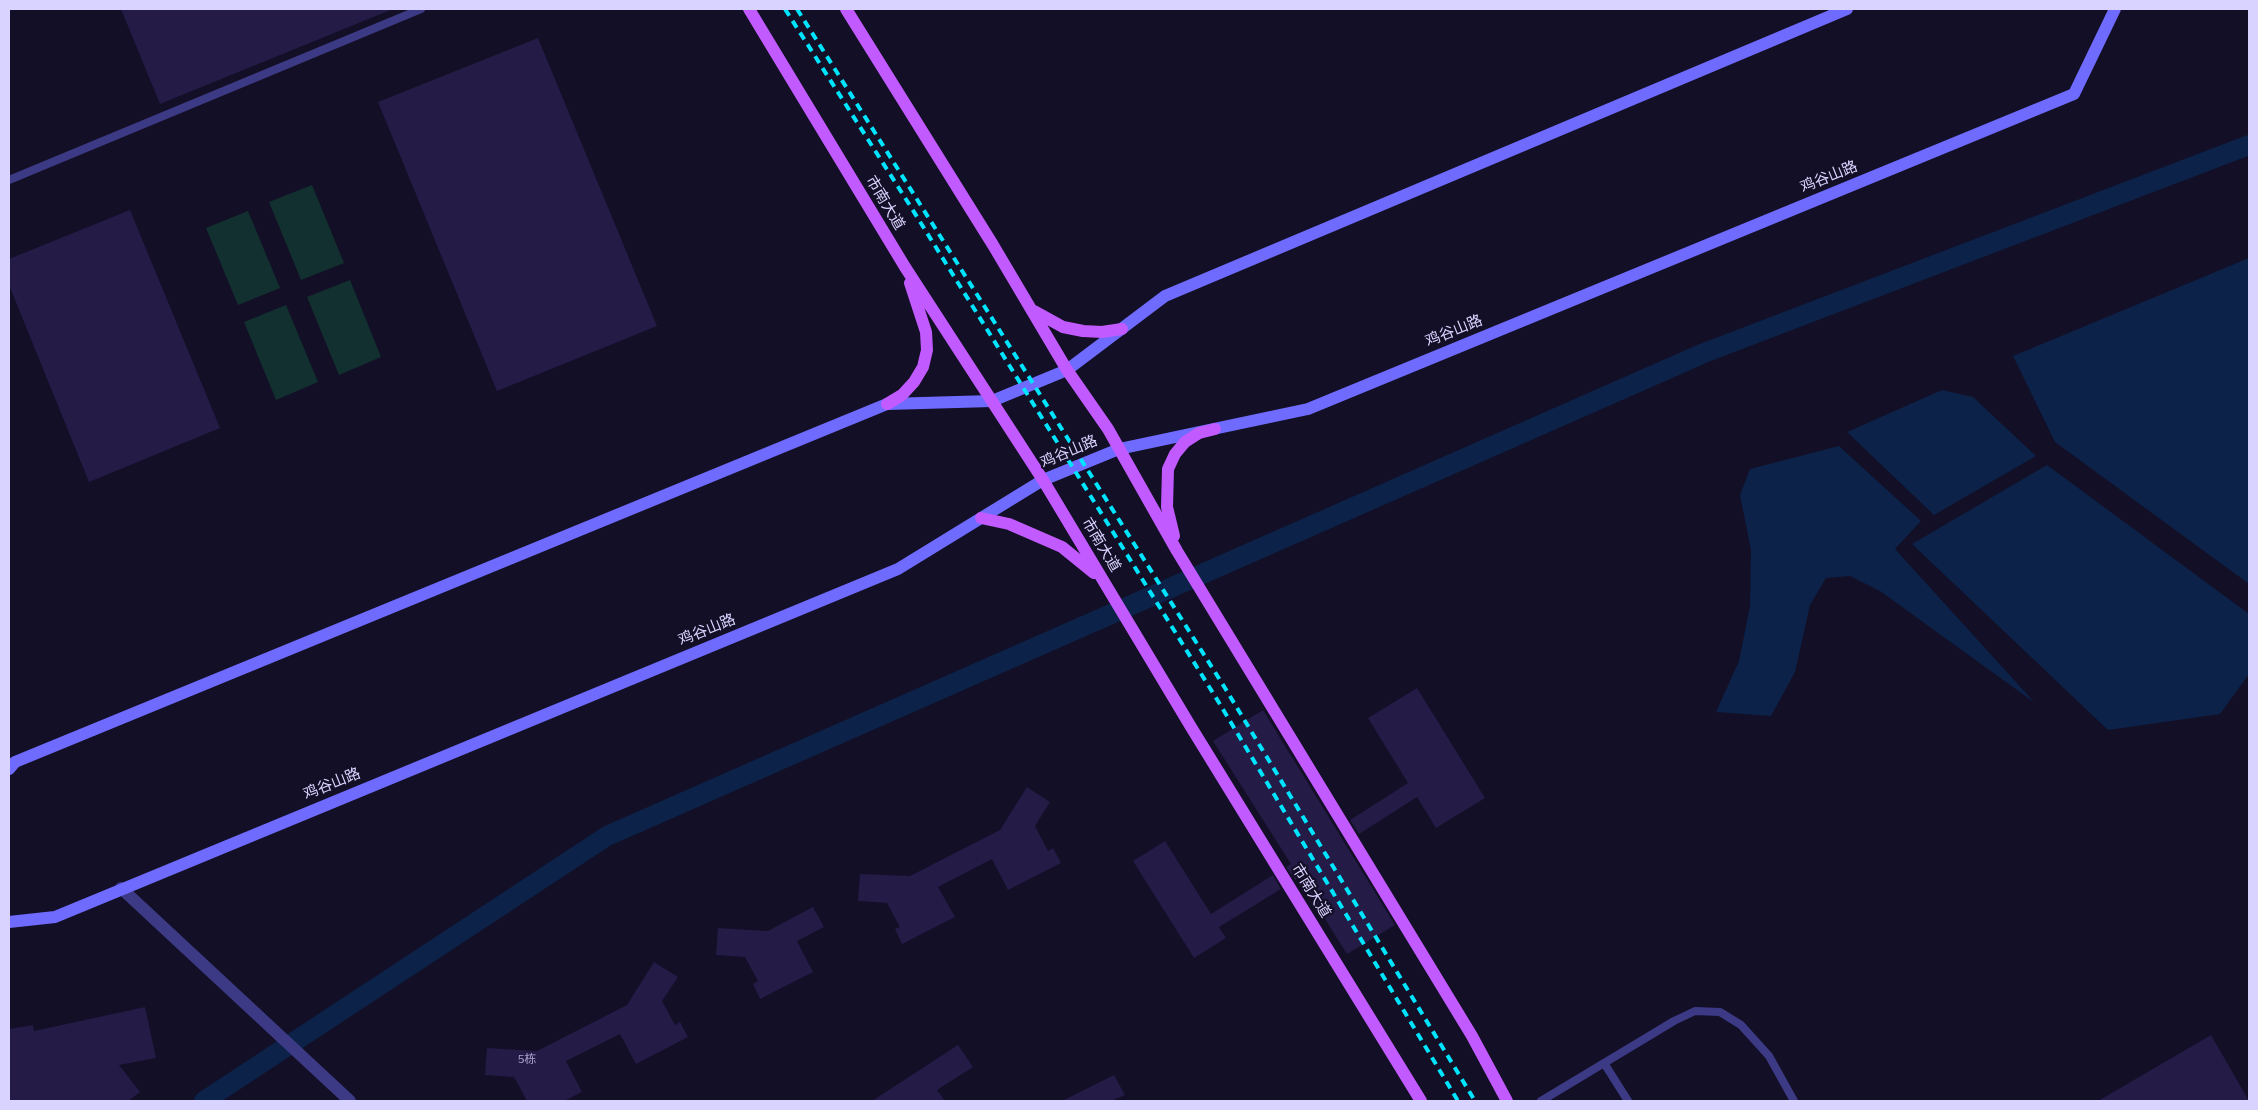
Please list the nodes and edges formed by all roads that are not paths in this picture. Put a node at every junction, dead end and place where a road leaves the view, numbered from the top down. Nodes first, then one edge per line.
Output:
1 (420, 9) edge
2 (749, 9) edge
3 (846, 9) edge
4 (1847, 9) edge
5 (2116, 9) edge
6 (9, 180) edge
7 (905, 267) junction
8 (1030, 307) junction
9 (1122, 329) junction
10 (1067, 370) junction
11 (992, 401) junction
12 (887, 404) junction
13 (1214, 429) junction
14 (1119, 449) junction
15 (1044, 480) junction
16 (981, 518) junction
17 (1177, 551) junction
18 (1107, 587) junction
19 (9, 769) edge
20 (121, 888) junction
21 (9, 922) edge
22 (1604, 1063) junction
23 (350, 1101) edge
24 (1421, 1101) edge
25 (1507, 1101) edge
26 (1541, 1101) edge
27 (1628, 1101) edge
28 (1794, 1101) edge

1 - 6 lane
2 - 7 main road, 市南大道
3 - 8 main road
4 - 9 main road
5 - 13 main road, 鸡谷山路
7 - 11 main road, 市南大道
7 - 12 main road
8 - 9 main road
8 - 10 main road
9 - 10 main road
10 - 11 main road
10 - 14 main road
11 - 12 main road
11 - 15 main road, 市南大道
12 - 19 main road
13 - 14 main road, 鸡谷山路
13 - 17 main road
14 - 15 main road, 鸡谷山路
14 - 17 main road
15 - 16 main road, 鸡谷山路
15 - 18 main road, 市南大道
16 - 18 main road
16 - 20 main road, 鸡谷山路
17 - 25 main road
18 - 24 main road, 市南大道
20 - 21 main road, 鸡谷山路
20 - 23 street
22 - 26 lane
22 - 27 lane
22 - 28 lane

